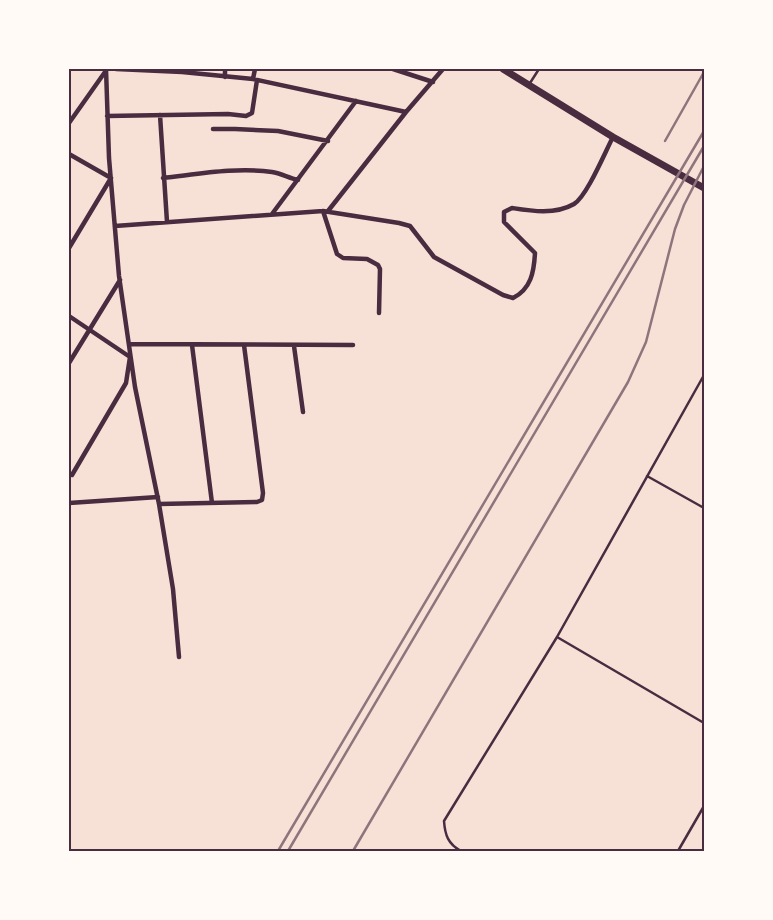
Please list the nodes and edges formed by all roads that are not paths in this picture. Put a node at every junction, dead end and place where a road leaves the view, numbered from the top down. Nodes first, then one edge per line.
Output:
1 (116, 69) edge
2 (136, 69) edge
3 (225, 69) edge
4 (255, 69) edge
5 (392, 69) edge
6 (443, 69) edge
7 (503, 69) edge
8 (539, 69) edge
9 (105, 70) edge
10 (182, 70) edge
11 (225, 77) junction
12 (255, 79) junction
13 (434, 82) junction
14 (529, 85) junction
15 (356, 101) junction
16 (406, 112) junction
17 (160, 115) junction
18 (107, 116) junction
19 (69, 123) edge
20 (213, 129) dead end
21 (613, 136) junction
22 (328, 141) junction
23 (69, 154) edge
24 (111, 178) junction
25 (163, 178) junction
26 (298, 180) junction
27 (704, 188) edge
28 (325, 211) junction
29 (272, 214) junction
30 (168, 222) junction
31 (115, 226) junction
32 (69, 248) edge
33 (120, 280) junction
34 (379, 313) dead end
35 (69, 316) edge
36 (89, 330) junction
37 (129, 344) junction
38 (192, 345) junction
39 (353, 345) dead end
40 (244, 346) junction
41 (294, 346) junction
42 (130, 357) junction
43 (69, 363) edge
44 (704, 375) edge
45 (303, 412) dead end
46 (72, 475) dead end
47 (647, 476) junction
48 (158, 498) junction
49 (69, 503) edge
50 (212, 503) junction
51 (159, 504) junction
52 (704, 508) edge
53 (557, 637) junction
54 (179, 657) dead end
55 (704, 723) edge
56 (704, 806) edge
57 (461, 851) edge
58 (678, 851) edge

1 - 2 street
2 - 10 street
3 - 11 street
4 - 12 street
5 - 13 street
6 - 13 street
7 - 14 main road
8 - 14 lane
9 - 18 street
9 - 19 street
10 - 11 street
11 - 12 street
12 - 15 street
12 - 17 street
13 - 16 street
14 - 21 main road
15 - 16 street
15 - 22 street
16 - 28 street
17 - 18 street
17 - 25 street
18 - 24 street
20 - 22 street
21 - 27 main road
21 - 28 street
22 - 26 street
23 - 24 street
24 - 31 street
24 - 32 street
25 - 26 street
25 - 30 street
26 - 29 street
28 - 29 street
28 - 34 street
29 - 30 street
30 - 31 street
31 - 33 street
33 - 36 street
33 - 37 street
35 - 36 street
36 - 42 street
36 - 43 street
37 - 38 street
37 - 42 street
38 - 40 street
38 - 50 street
39 - 41 street
40 - 41 street
40 - 50 street
41 - 45 street
42 - 46 street
42 - 48 street
44 - 47 lane
47 - 52 lane
47 - 53 lane
48 - 49 street
48 - 51 street
50 - 51 street
51 - 54 street
53 - 55 lane
53 - 57 lane
56 - 58 lane

